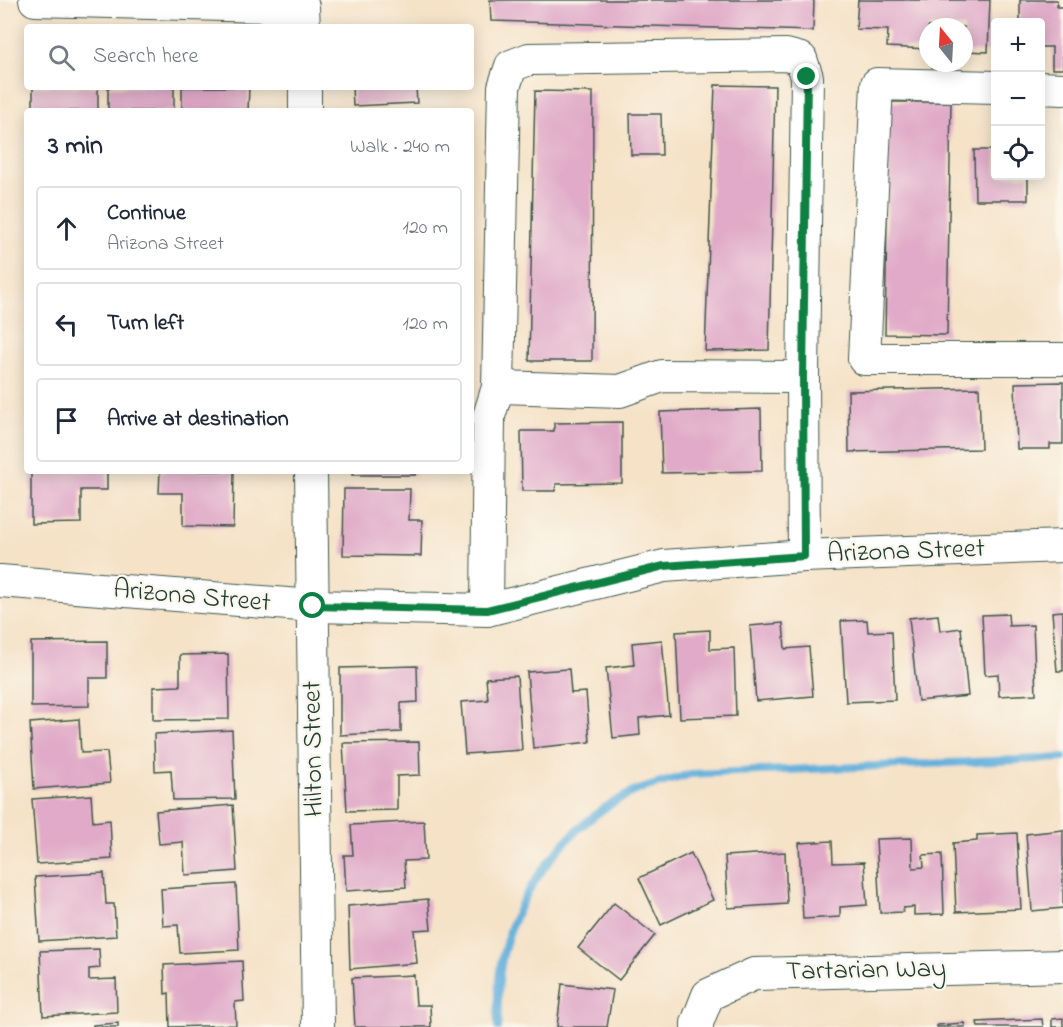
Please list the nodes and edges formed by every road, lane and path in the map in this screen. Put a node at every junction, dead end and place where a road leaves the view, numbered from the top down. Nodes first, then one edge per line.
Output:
1 (35, 0) edge
2 (304, 17) edge
3 (991, 87) edge
4 (1045, 88) edge
5 (1063, 89) edge
6 (305, 90) edge
7 (305, 108) edge
8 (1063, 359) edge
9 (803, 377) junction
10 (498, 387) junction
11 (311, 474) edge
12 (1063, 546) edge
13 (804, 556) junction
14 (0, 581) edge
15 (313, 606) junction
16 (487, 610) junction
17 (1063, 966) edge
18 (318, 1027) edge
19 (697, 1027) edge

1 - 2 street
3 - 8 street
4 - 5 street
6 - 7 street
9 - 10 street
9 - 10 street
9 - 13 street
10 - 16 street
11 - 15 street, Hilton Street
12 - 13 street, Arizona Street
13 - 16 street, Arizona Street
14 - 15 street, Arizona Street
15 - 16 street, Arizona Street
15 - 18 street, Hilton Street
17 - 19 street, Tartarian Way

